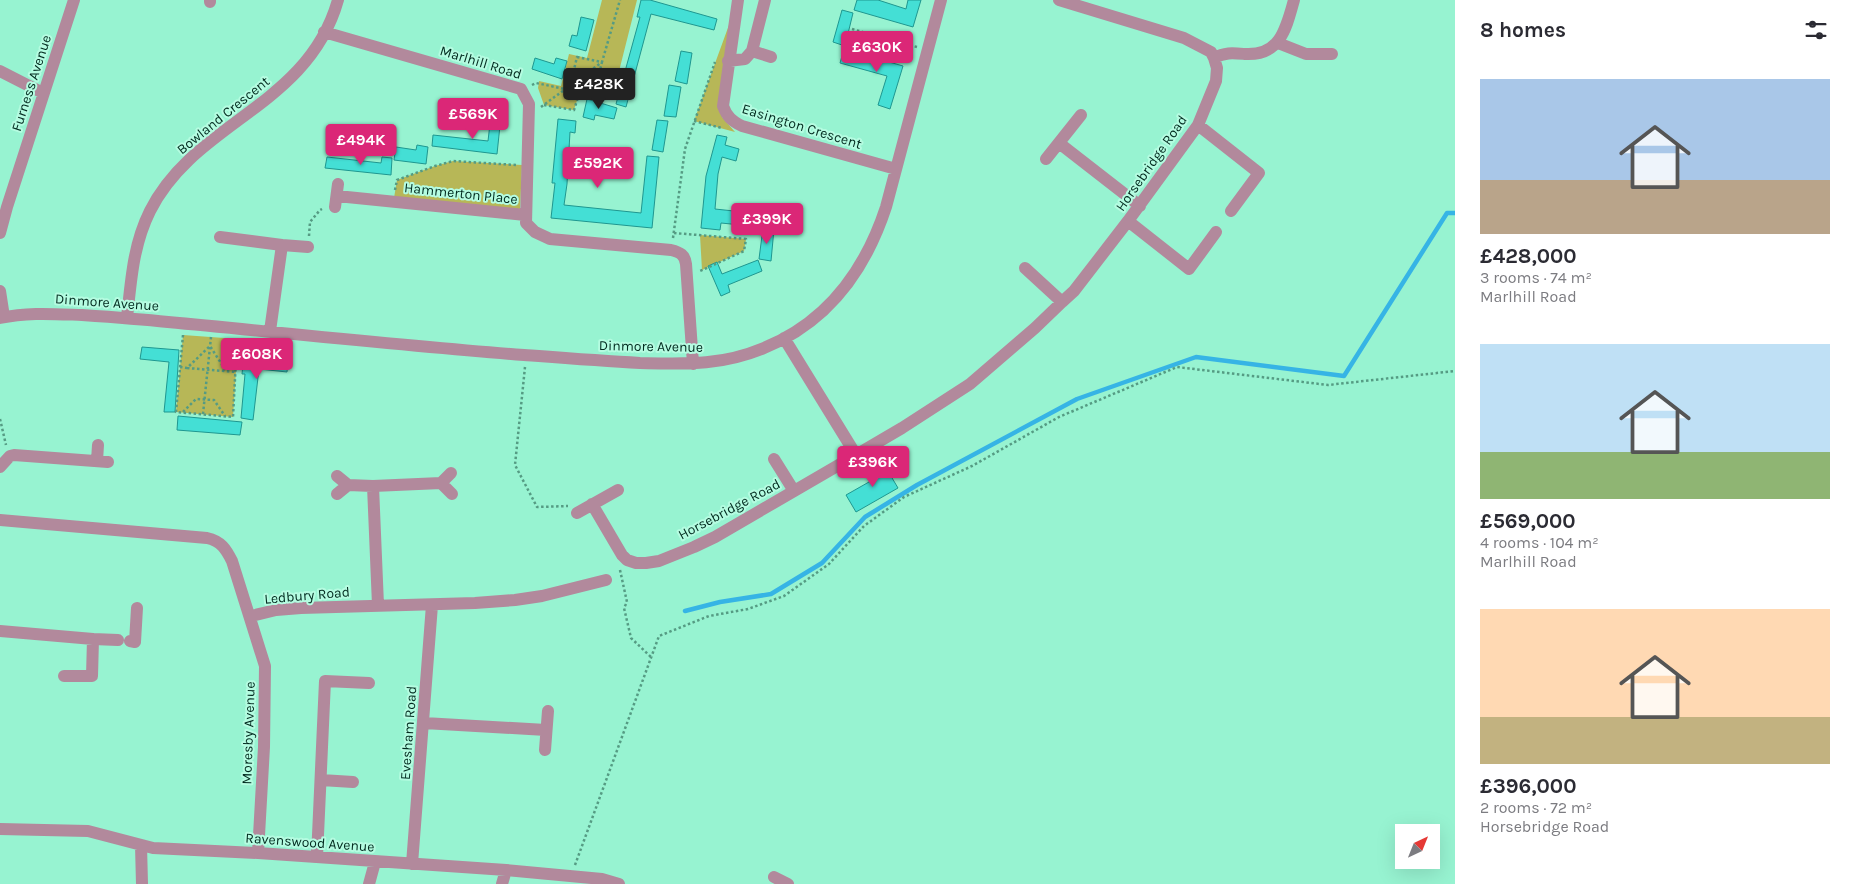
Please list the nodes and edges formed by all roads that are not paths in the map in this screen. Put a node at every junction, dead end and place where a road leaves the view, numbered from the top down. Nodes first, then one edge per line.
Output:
1 (74, 0) edge
2 (338, 0) edge
3 (765, 0) edge
4 (942, 0) edge
5 (1058, 0) edge
6 (1294, 0) edge
7 (734, 1) edge
8 (1094, 5) edge
9 (324, 32) junction
10 (1278, 43) junction
11 (752, 51) junction
12 (1332, 54) dead end
13 (771, 57) dead end
14 (1214, 58) junction
15 (723, 59) junction
16 (0, 71) edge
17 (44, 93) junction
18 (1081, 115) dead end
19 (1198, 125) junction
20 (1059, 143) junction
21 (1046, 159) dead end
22 (896, 170) junction
23 (337, 196) road end
24 (1140, 206) junction
25 (1231, 211) dead end
26 (525, 215) junction
27 (1128, 221) junction
28 (1216, 232) dead end
29 (0, 233) edge
30 (220, 237) dead end
31 (282, 245) junction
32 (308, 247) road end
33 (1025, 268) dead end
34 (0, 291) edge
35 (1062, 302) junction
36 (2, 318) edge
37 (127, 318) junction
38 (270, 331) junction
39 (784, 338) junction
40 (693, 364) junction
41 (98, 445) dead end
42 (856, 456) junction
43 (774, 459) dead end
44 (0, 467) edge
45 (451, 473) dead end
46 (337, 476) dead end
47 (441, 483) junction
48 (348, 485) junction
49 (373, 486) junction
50 (618, 490) dead end
51 (794, 491) junction
52 (337, 494) dead end
53 (452, 494) dead end
54 (592, 504) junction
55 (577, 513) road end
56 (0, 520) edge
57 (606, 580) dead end
58 (378, 605) junction
59 (432, 605) junction
60 (137, 608) dead end
61 (251, 616) junction
62 (0, 630) edge
63 (93, 639) junction
64 (64, 676) dead end
65 (369, 683) dead end
66 (548, 711) dead end
67 (424, 723) junction
68 (546, 730) junction
69 (545, 750) dead end
70 (320, 780) junction
71 (353, 782) dead end
72 (0, 829) edge
73 (141, 845) junction
74 (258, 853) junction
75 (317, 857) junction
76 (375, 862) junction
77 (412, 864) junction
78 (506, 870) junction
79 (774, 877) dead end
80 (142, 884) edge
81 (369, 884) edge
82 (502, 884) edge
83 (618, 884) edge
84 (788, 884) edge

1 - 17 street, Furness Avenue
2 - 9 street, Bowland Crescent
3 - 11 street
4 - 22 street, Dinmore Avenue
5 - 8 street
6 - 10 street
7 - 15 street, Easington Crescent
8 - 14 street
9 - 26 street, Marlhill Road
9 - 37 street, Bowland Crescent
10 - 12 street
10 - 14 street
11 - 13 street
11 - 15 street
14 - 19 street, Horsebridge Road
15 - 22 street, Easington Crescent
16 - 17 street
17 - 29 street, Furness Avenue
18 - 20 street
19 - 24 street, Horsebridge Road
19 - 25 street
20 - 21 street
20 - 24 street
22 - 39 street, Dinmore Avenue
23 - 26 street, Hammerton Place
24 - 27 street, Horsebridge Road
26 - 40 street
27 - 28 street
27 - 35 street, Horsebridge Road
30 - 31 street
31 - 32 street
31 - 38 street
33 - 35 street
34 - 36 street
35 - 42 street, Horsebridge Road
36 - 37 street, Dinmore Avenue
37 - 38 street, Dinmore Avenue
38 - 40 street, Dinmore Avenue
39 - 40 street, Dinmore Avenue
39 - 42 street
41 - 44 street
42 - 51 street, Horsebridge Road
43 - 51 street, Horsebridge Road
45 - 47 street
46 - 48 street
47 - 49 street
47 - 53 street
48 - 49 street
48 - 52 street
49 - 58 street
50 - 54 street
51 - 54 street, Horsebridge Road
54 - 55 street
56 - 61 street, Ledbury Road
57 - 59 street, Ledbury Road
58 - 59 street, Ledbury Road
58 - 61 street, Ledbury Road
59 - 67 street, Evesham Road
60 - 63 street
61 - 74 street, Moresby Avenue
62 - 63 street
63 - 64 street
65 - 70 street
66 - 68 street
67 - 68 street
67 - 77 street, Evesham Road
68 - 69 street
70 - 71 street
70 - 75 street
72 - 73 street, Ravenswood Avenue
73 - 74 street, Ravenswood Avenue
73 - 80 street
74 - 75 street, Ravenswood Avenue
75 - 76 street, Ravenswood Avenue
76 - 77 street, Ravenswood Avenue
76 - 81 street
77 - 78 street, Ravenswood Avenue
78 - 82 street
78 - 83 street, Ravenswood Avenue
79 - 84 street

